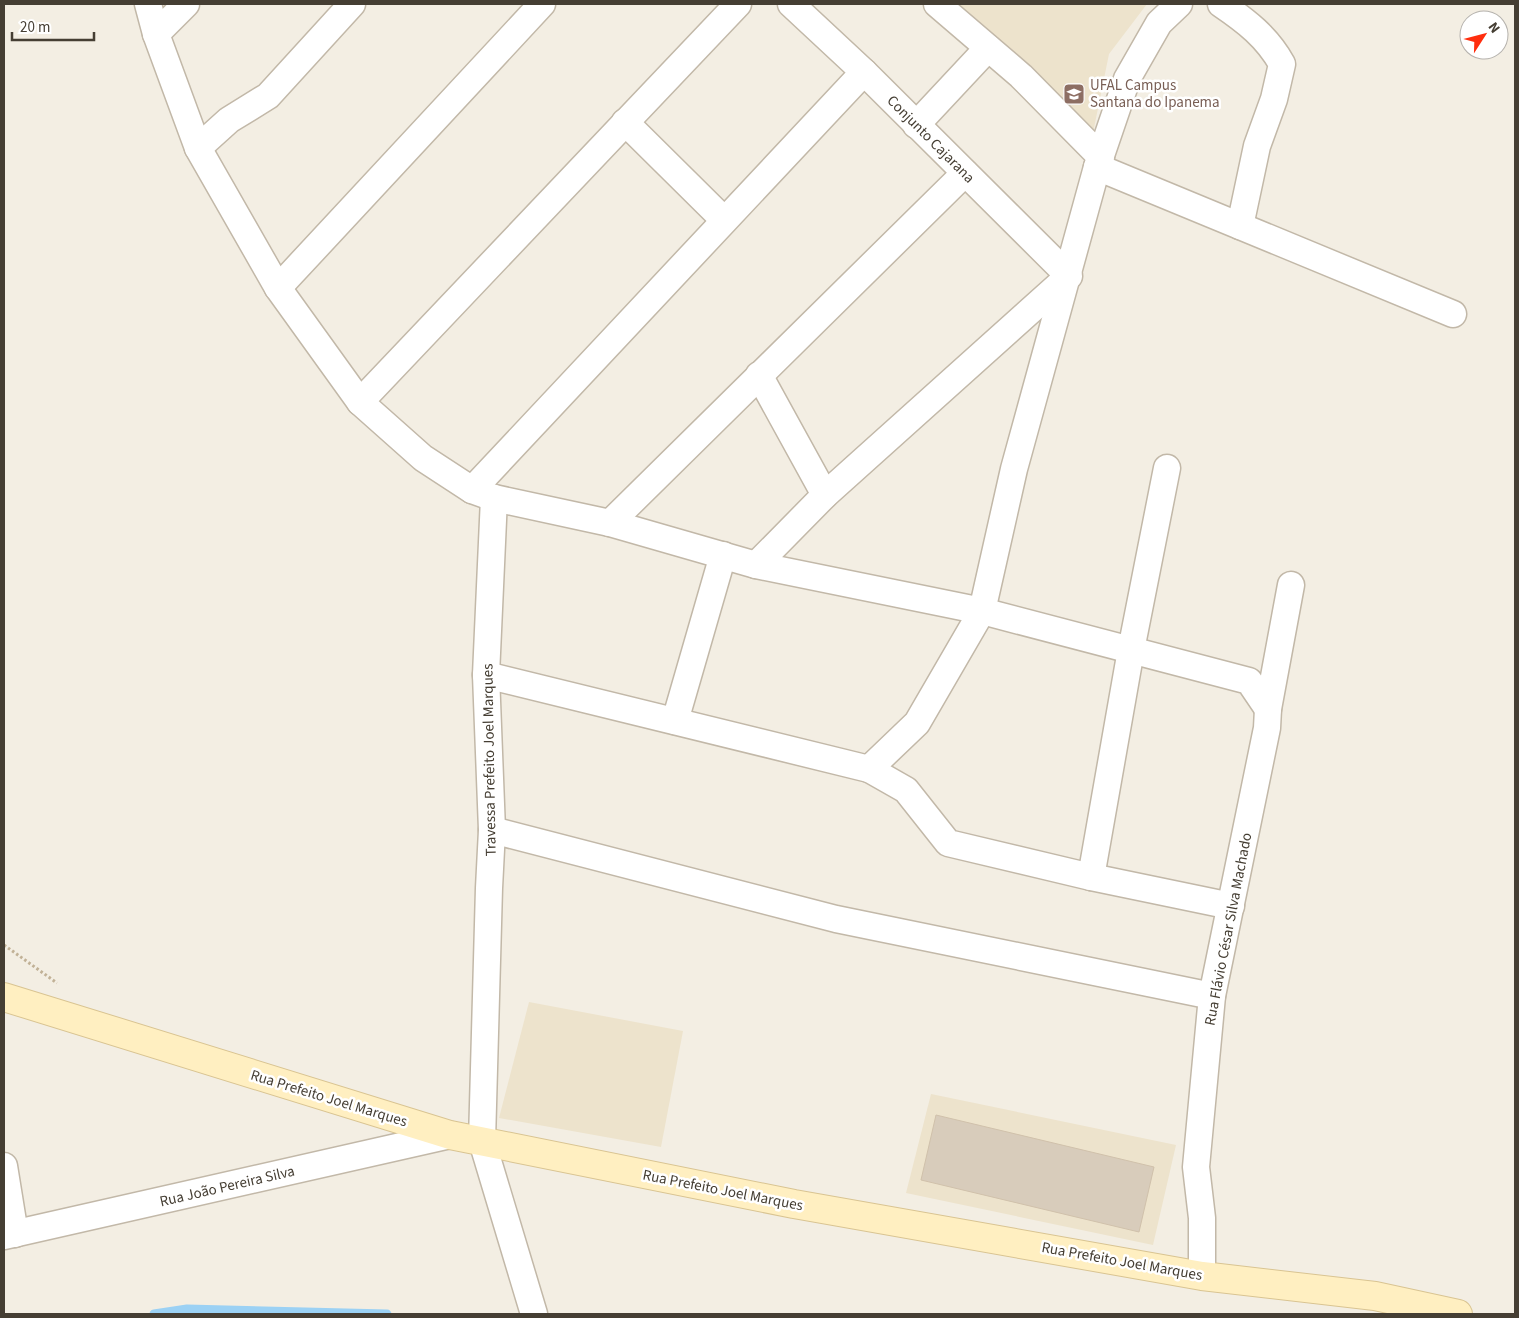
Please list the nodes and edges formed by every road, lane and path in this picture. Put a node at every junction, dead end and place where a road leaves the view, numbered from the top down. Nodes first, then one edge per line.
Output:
1 (148, 4) edge
2 (186, 4) edge
3 (352, 4) edge
4 (542, 4) edge
5 (738, 4) edge
6 (791, 4) edge
7 (937, 4) edge
8 (1179, 4) edge
9 (1221, 4) edge
10 (156, 34) junction
11 (988, 48) junction
12 (864, 72) junction
13 (625, 122) junction
14 (916, 124) junction
15 (198, 148) junction
16 (1099, 162) junction
17 (965, 173) junction
18 (724, 220) junction
19 (1240, 226) junction
20 (1068, 276) junction
21 (278, 288) junction
22 (1453, 314) dead end
23 (759, 376) junction
24 (360, 402) junction
25 (1166, 468) dead end
26 (483, 494) junction
27 (825, 495) junction
28 (610, 523) junction
29 (723, 555) junction
30 (756, 565) junction
31 (1291, 585) dead end
32 (982, 611) junction
33 (1130, 650) junction
34 (486, 675) junction
35 (1268, 709) junction
36 (675, 722) junction
37 (869, 770) junction
38 (492, 830) junction
39 (1090, 877) junction
40 (1231, 906) junction
41 (1212, 996) junction
42 (4, 997) edge
43 (450, 1135) junction
44 (482, 1142) junction
45 (4, 1166) edge
46 (10, 1235) edge
47 (1202, 1276) junction
48 (534, 1314) edge
49 (1458, 1314) edge

1 - 10 street
2 - 10 street
3 - 15 street
4 - 21 street
5 - 13 street
6 - 12 street, Conjunto Cajarana
7 - 11 street
8 - 16 street
9 - 19 street
10 - 15 street
11 - 14 street
11 - 16 street
12 - 14 street, Conjunto Cajarana
12 - 18 street
13 - 18 street
13 - 24 street
14 - 17 street, Conjunto Cajarana
15 - 21 street
16 - 19 street
16 - 20 street
17 - 20 street, Conjunto Cajarana
17 - 23 street
18 - 26 street
19 - 22 street
20 - 27 street
20 - 32 street
21 - 24 street
23 - 27 street
23 - 28 street
24 - 26 street
25 - 33 street
26 - 28 street
26 - 34 street, Travessa Prefeito Joel Marques
27 - 30 street
28 - 29 street
29 - 30 street
29 - 36 street
30 - 32 street
31 - 35 street, Rua Flávio César Silva Machado
32 - 33 street
32 - 37 street
33 - 35 street
33 - 39 street
34 - 36 street
34 - 38 street, Travessa Prefeito Joel Marques
35 - 40 street, Rua Flávio César Silva Machado
36 - 37 street
37 - 39 street
38 - 41 street
38 - 44 street, Travessa Prefeito Joel Marques
39 - 40 street
40 - 41 street, Rua Flávio César Silva Machado
41 - 47 street, Rua Flávio César Silva Machado
42 - 43 street, Rua Prefeito Joel Marques
43 - 44 street, Rua Prefeito Joel Marques
43 - 46 street, Rua João Pereira Silva
44 - 47 street, Rua Prefeito Joel Marques
44 - 48 street, Travessa Prefeito Joel Marques
45 - 46 street
47 - 49 street, Rua Prefeito Joel Marques

